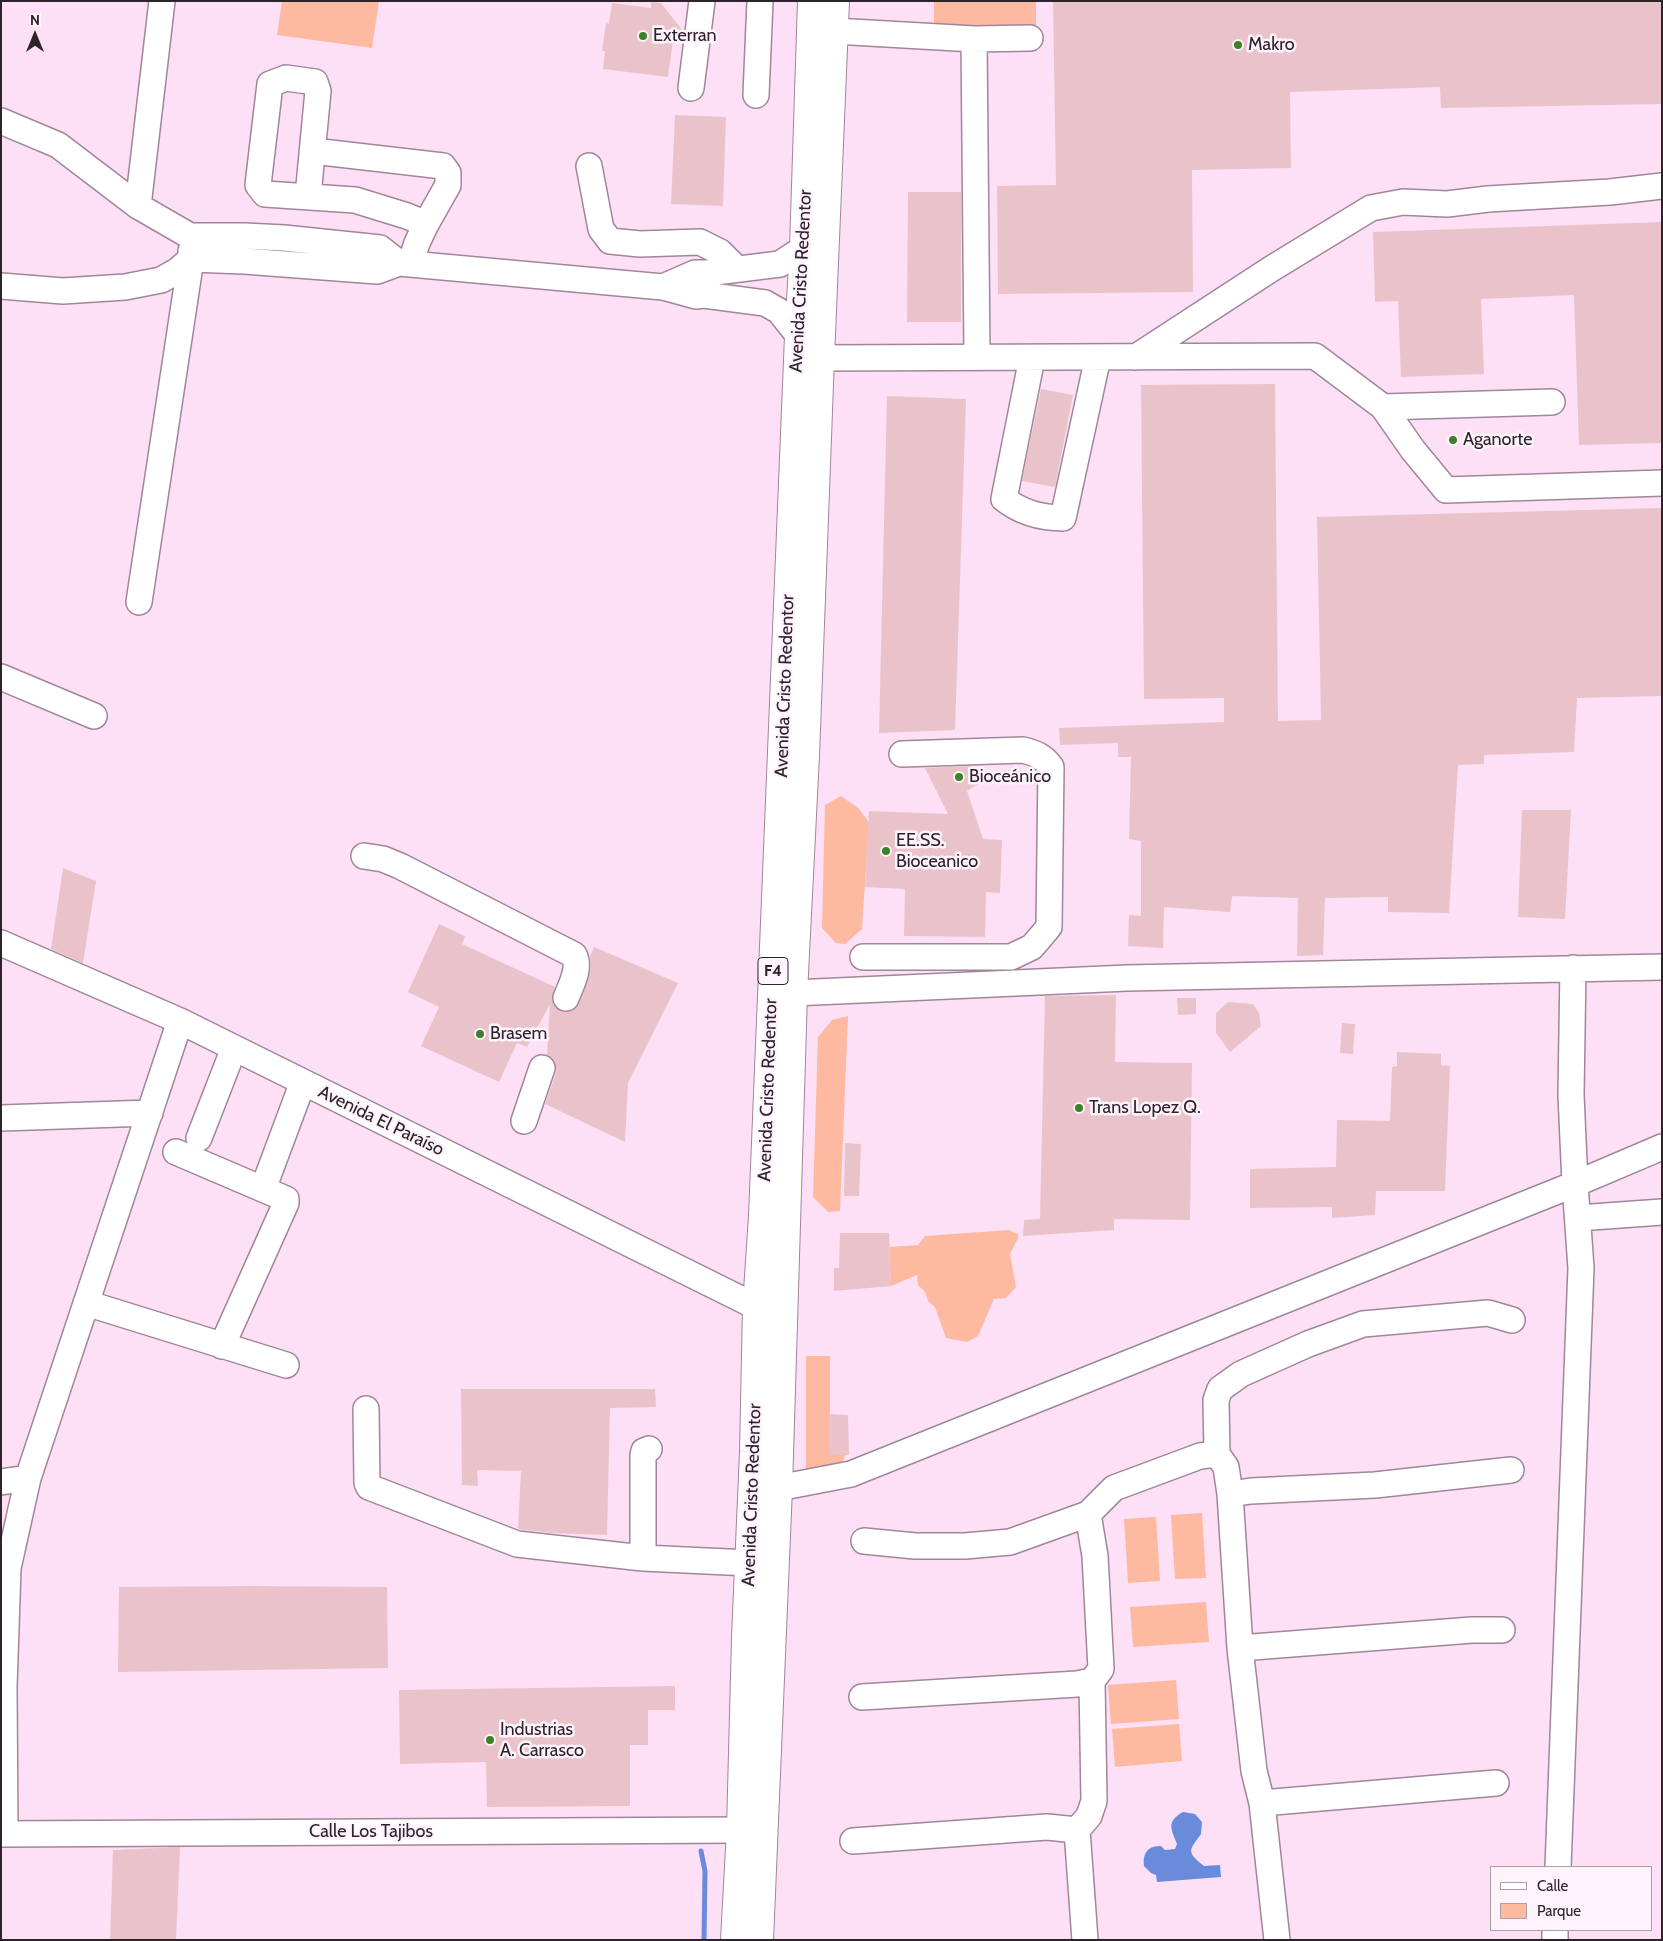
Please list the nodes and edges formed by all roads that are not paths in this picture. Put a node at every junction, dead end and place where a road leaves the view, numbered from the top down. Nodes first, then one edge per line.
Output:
1 (162, 1) edge
2 (702, 1) edge
3 (760, 1) edge
4 (812, 1) edge
5 (835, 1) edge
6 (834, 31) junction
7 (1030, 38) dead end
8 (974, 40) junction
9 (691, 88) dead end
10 (756, 95) dead end
11 (1, 121) edge
12 (313, 150) junction
13 (589, 166) dead end
14 (1662, 186) edge
15 (308, 196) junction
16 (138, 206) junction
17 (426, 224) junction
18 (284, 238) junction
19 (191, 248) junction
20 (804, 248) junction
21 (404, 263) junction
22 (281, 264) junction
23 (737, 269) junction
24 (1, 286) edge
25 (662, 286) junction
26 (799, 336) junction
27 (977, 356) junction
28 (1098, 357) junction
29 (1136, 357) junction
30 (820, 358) junction
31 (1032, 358) junction
32 (1552, 402) dead end
33 (1383, 407) junction
34 (1662, 483) edge
35 (139, 602) dead end
36 (1, 678) edge
37 (94, 716) dead end
38 (902, 754) dead end
39 (364, 856) dead end
40 (1, 943) edge
41 (863, 957) dead end
42 (1662, 967) edge
43 (1573, 968) junction
44 (793, 993) junction
45 (566, 998) dead end
46 (180, 1021) junction
47 (234, 1048) junction
48 (542, 1068) dead end
49 (304, 1082) junction
50 (150, 1113) junction
51 (1, 1118) edge
52 (524, 1121) dead end
53 (199, 1138) dead end
54 (1662, 1147) edge
55 (176, 1152) dead end
56 (1575, 1184) junction
57 (263, 1190) junction
58 (1662, 1212) edge
59 (1578, 1218) junction
60 (86, 1303) junction
61 (757, 1307) junction
62 (1512, 1320) dead end
63 (222, 1346) junction
64 (286, 1366) dead end
65 (366, 1409) dead end
66 (650, 1449) dead end
67 (1217, 1454) junction
68 (1510, 1470) dead end
69 (28, 1478) junction
70 (1, 1482) edge
71 (778, 1488) junction
72 (1230, 1494) junction
73 (1088, 1514) junction
74 (864, 1542) dead end
75 (643, 1558) junction
76 (749, 1563) junction
77 (1502, 1630) dead end
78 (1240, 1648) junction
79 (1092, 1681) junction
80 (2, 1687) edge
81 (862, 1697) dead end
82 (1496, 1783) dead end
83 (1262, 1803) junction
84 (742, 1830) junction
85 (1077, 1830) junction
86 (3, 1834) edge
87 (853, 1841) dead end
88 (1558, 1866) edge
89 (735, 1940) edge
90 (759, 1940) edge
91 (1085, 1940) edge
92 (1277, 1940) edge

1 - 16 street
2 - 9 street
3 - 10 street
4 - 20 highway, Avenida Cristo Redentor / F4
5 - 6 highway, Avenida Cristo Redentor / F4
6 - 8 street
6 - 30 highway, Avenida Cristo Redentor / F4
7 - 8 street
8 - 27 street
11 - 16 street
12 - 15 street
12 - 15 street
12 - 17 street
13 - 23 street
14 - 29 street
15 - 17 street
16 - 19 street
17 - 21 street
18 - 19 street
18 - 21 street
18 - 22 street
19 - 22 street
19 - 24 street
19 - 35 street
20 - 23 street
20 - 26 highway, Avenida Cristo Redentor / F4
21 - 22 street
21 - 25 street
23 - 25 street
25 - 26 street
26 - 61 highway, Avenida Cristo Redentor / F4
27 - 30 street
27 - 31 street
28 - 29 street
28 - 31 street
28 - 31 street
29 - 33 street
30 - 44 highway, Avenida Cristo Redentor / F4
32 - 33 street
33 - 34 street
36 - 37 street
38 - 41 street
39 - 45 street
40 - 46 street, Avenida El Paraíso
42 - 43 street
43 - 44 street
43 - 56 street
44 - 71 highway, Avenida Cristo Redentor / F4
46 - 47 street, Avenida El Paraíso
46 - 50 street
47 - 49 street, Avenida El Paraíso
47 - 53 street
48 - 52 street
49 - 57 street
49 - 61 street, Avenida El Paraíso
50 - 51 street
50 - 60 street
54 - 56 street
55 - 57 street
56 - 59 street
56 - 71 street
57 - 63 street
58 - 59 street
59 - 88 street
60 - 63 street
60 - 69 street
61 - 76 highway, Avenida Cristo Redentor / F4
62 - 67 street
63 - 64 street
65 - 75 street
66 - 75 street
67 - 72 street
67 - 73 street
68 - 72 street
69 - 70 street
69 - 80 street
71 - 90 highway, Avenida Cristo Redentor / F4
72 - 78 street
73 - 74 street
73 - 79 street
75 - 76 street
76 - 84 highway, Avenida Cristo Redentor / F4
77 - 78 street
78 - 83 street
79 - 81 street
79 - 85 street
80 - 86 street
82 - 83 street
83 - 92 street
84 - 86 street, Calle Los Tajibos
84 - 89 highway, Avenida Cristo Redentor / F4
85 - 87 street
85 - 91 street

